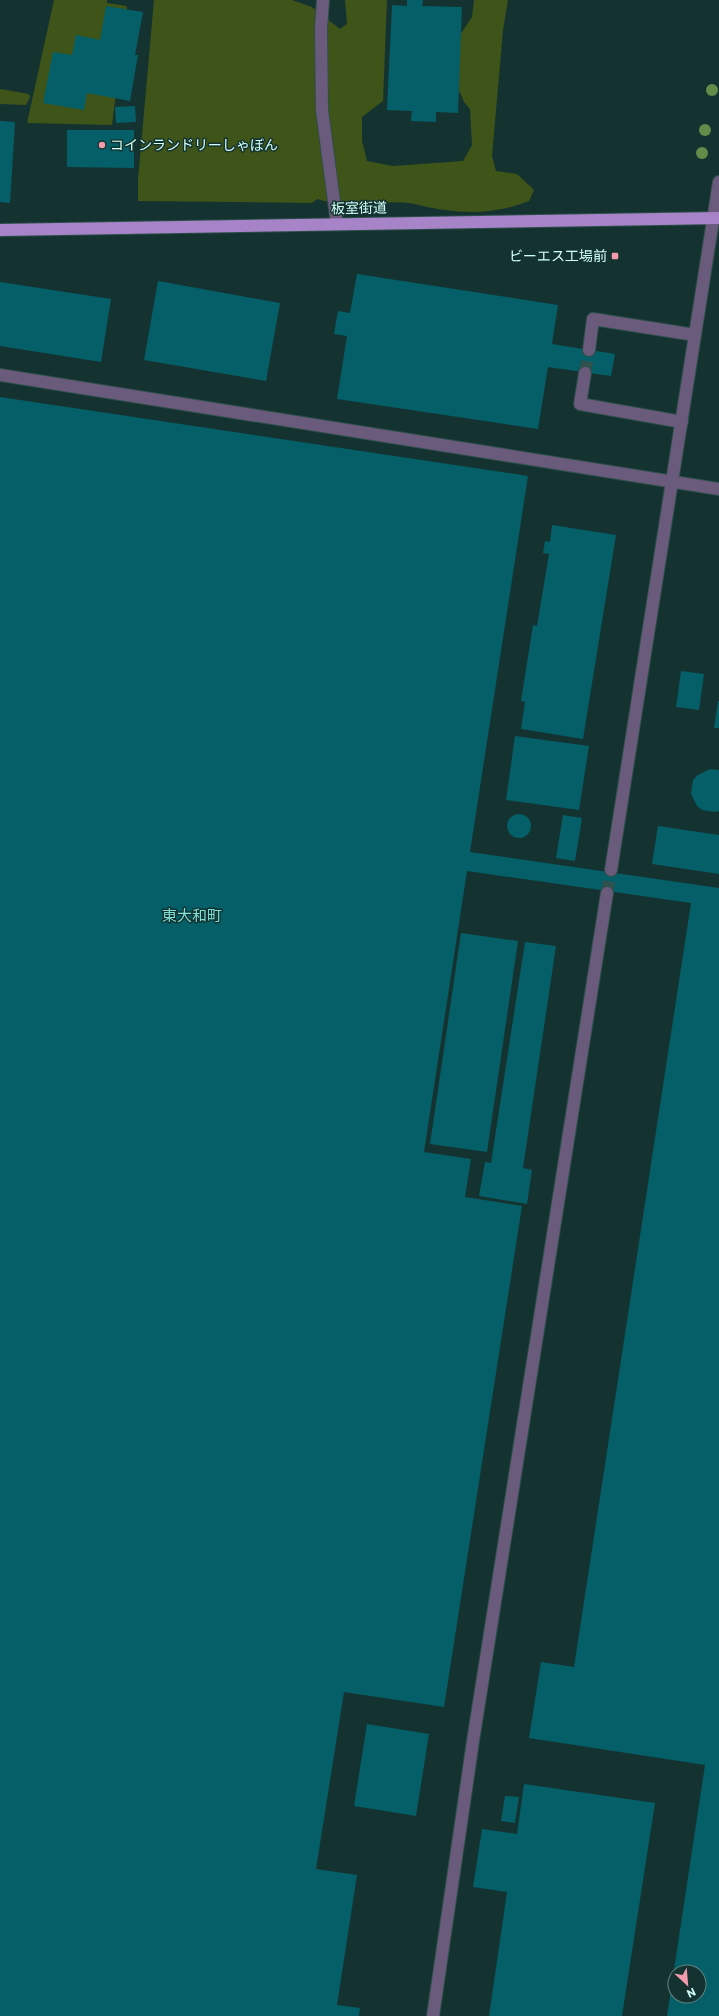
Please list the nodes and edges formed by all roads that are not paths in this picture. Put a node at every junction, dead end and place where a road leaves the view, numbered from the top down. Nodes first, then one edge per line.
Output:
1 (323, 0) edge
2 (719, 182) edge
3 (716, 218) edge
4 (337, 224) junction
5 (0, 230) edge
6 (695, 335) junction
7 (589, 350) tunnel mouth
8 (585, 373) tunnel mouth
9 (0, 375) edge
10 (682, 422) junction
11 (672, 482) junction
12 (719, 489) edge
13 (610, 870) tunnel mouth
14 (607, 893) tunnel mouth
15 (433, 2016) edge

1 - 4 street
2 - 3 street
3 - 4 main road, 板室街道
3 - 6 street
4 - 5 main road, 板室街道
6 - 7 street
6 - 10 street
8 - 10 street
9 - 11 street
10 - 11 street
11 - 12 street
11 - 13 street
14 - 15 street

